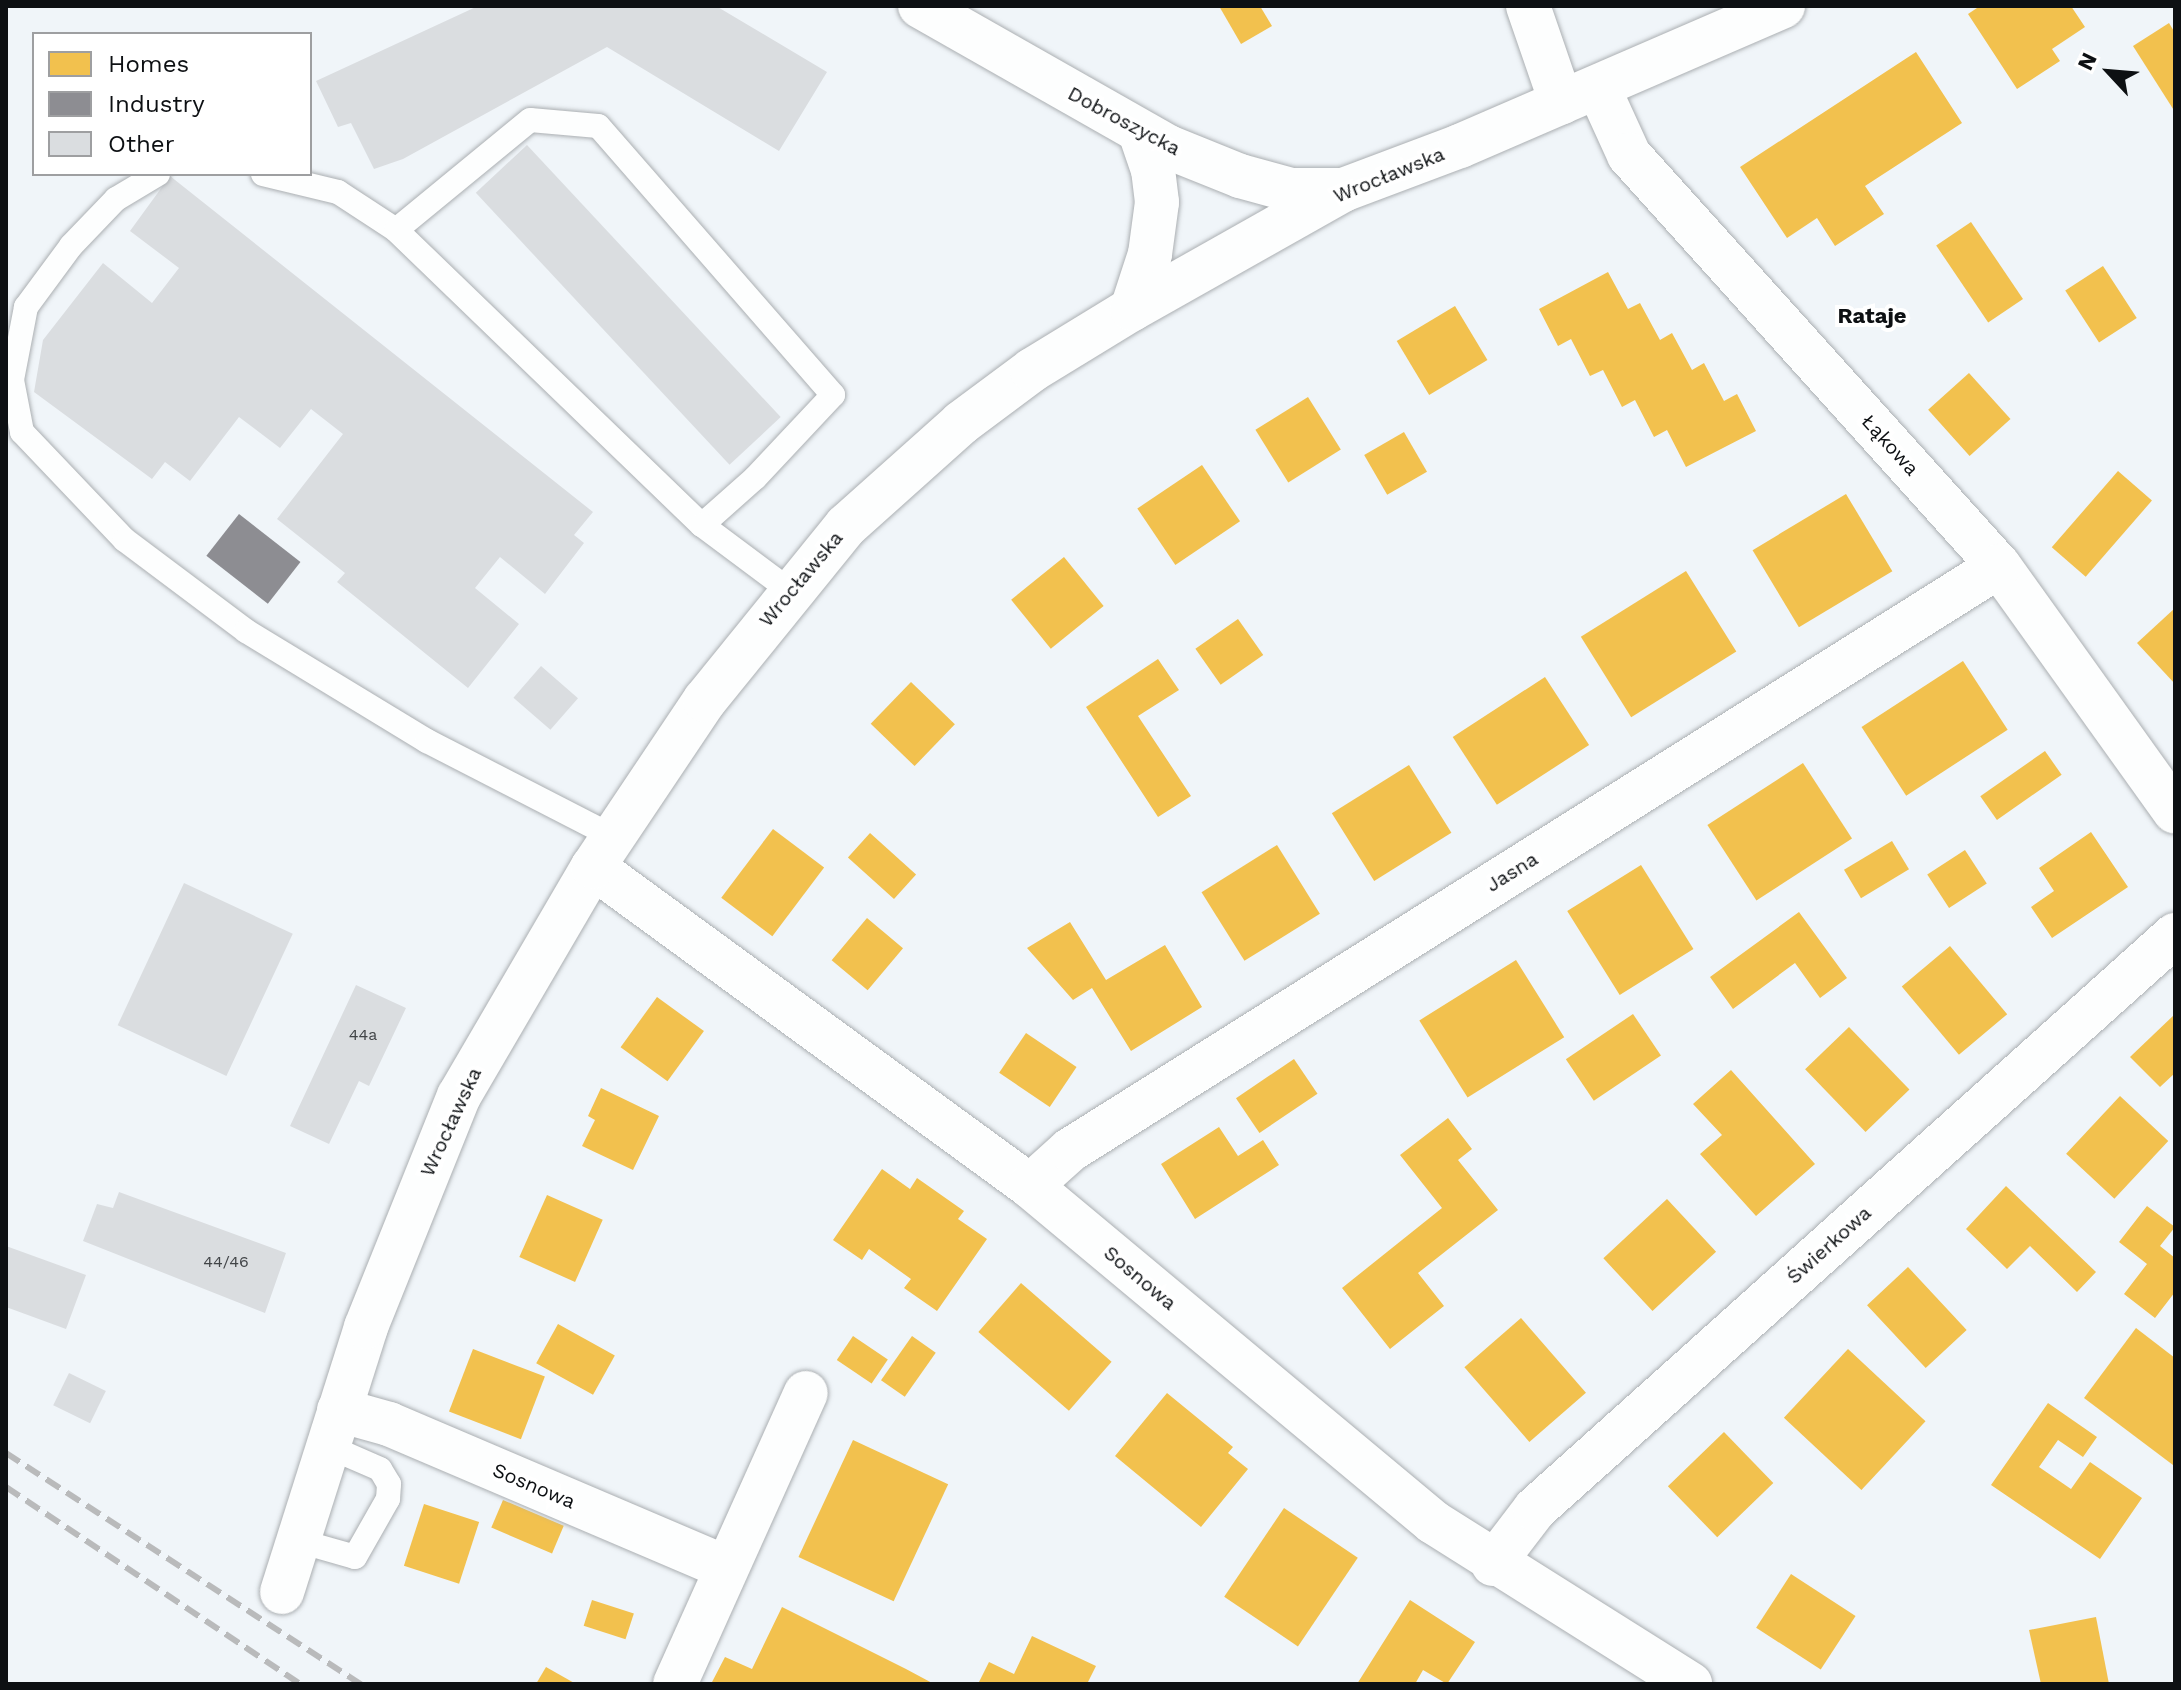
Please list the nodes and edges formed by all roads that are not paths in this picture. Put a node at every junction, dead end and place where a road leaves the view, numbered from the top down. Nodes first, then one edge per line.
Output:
1 (920, 6) edge
2 (1528, 6) edge
3 (1783, 6) edge
4 (1579, 95) junction
5 (1140, 132) junction
6 (155, 176) edge
7 (271, 176) edge
8 (1343, 190) junction
9 (396, 230) junction
10 (1132, 309) junction
11 (702, 525) junction
12 (1999, 566) junction
13 (789, 590) junction
14 (2175, 812) edge
15 (604, 852) junction
16 (2175, 935) edge
17 (1030, 1186) junction
18 (806, 1393) dead end
19 (333, 1428) junction
20 (299, 1541) junction
21 (1493, 1564) junction
22 (726, 1568) junction
23 (282, 1592) dead end
24 (675, 1684) edge
25 (1690, 1684) edge

1 - 5 street, Dobroszycka
2 - 4 street, Łąkowa
3 - 4 street, Wrocławska
4 - 8 street, Wrocławska
4 - 12 street, Łąkowa
5 - 8 street, Dobroszycka
5 - 10 street
6 - 15 lane
7 - 9 lane
8 - 10 street, Wrocławska
9 - 11 lane
9 - 11 lane
10 - 13 street, Wrocławska
11 - 13 lane
12 - 14 street, Łąkowa
12 - 17 street, Jasna
13 - 15 street, Wrocławska
15 - 17 street, Sosnowa
15 - 19 street, Wrocławska
16 - 21 street, Świerkowa
17 - 21 street, Sosnowa
18 - 22 street
19 - 20 street, Wrocławska
19 - 20 lane
19 - 22 street, Sosnowa
20 - 23 street, Wrocławska
21 - 25 street, Sosnowa
22 - 24 street

